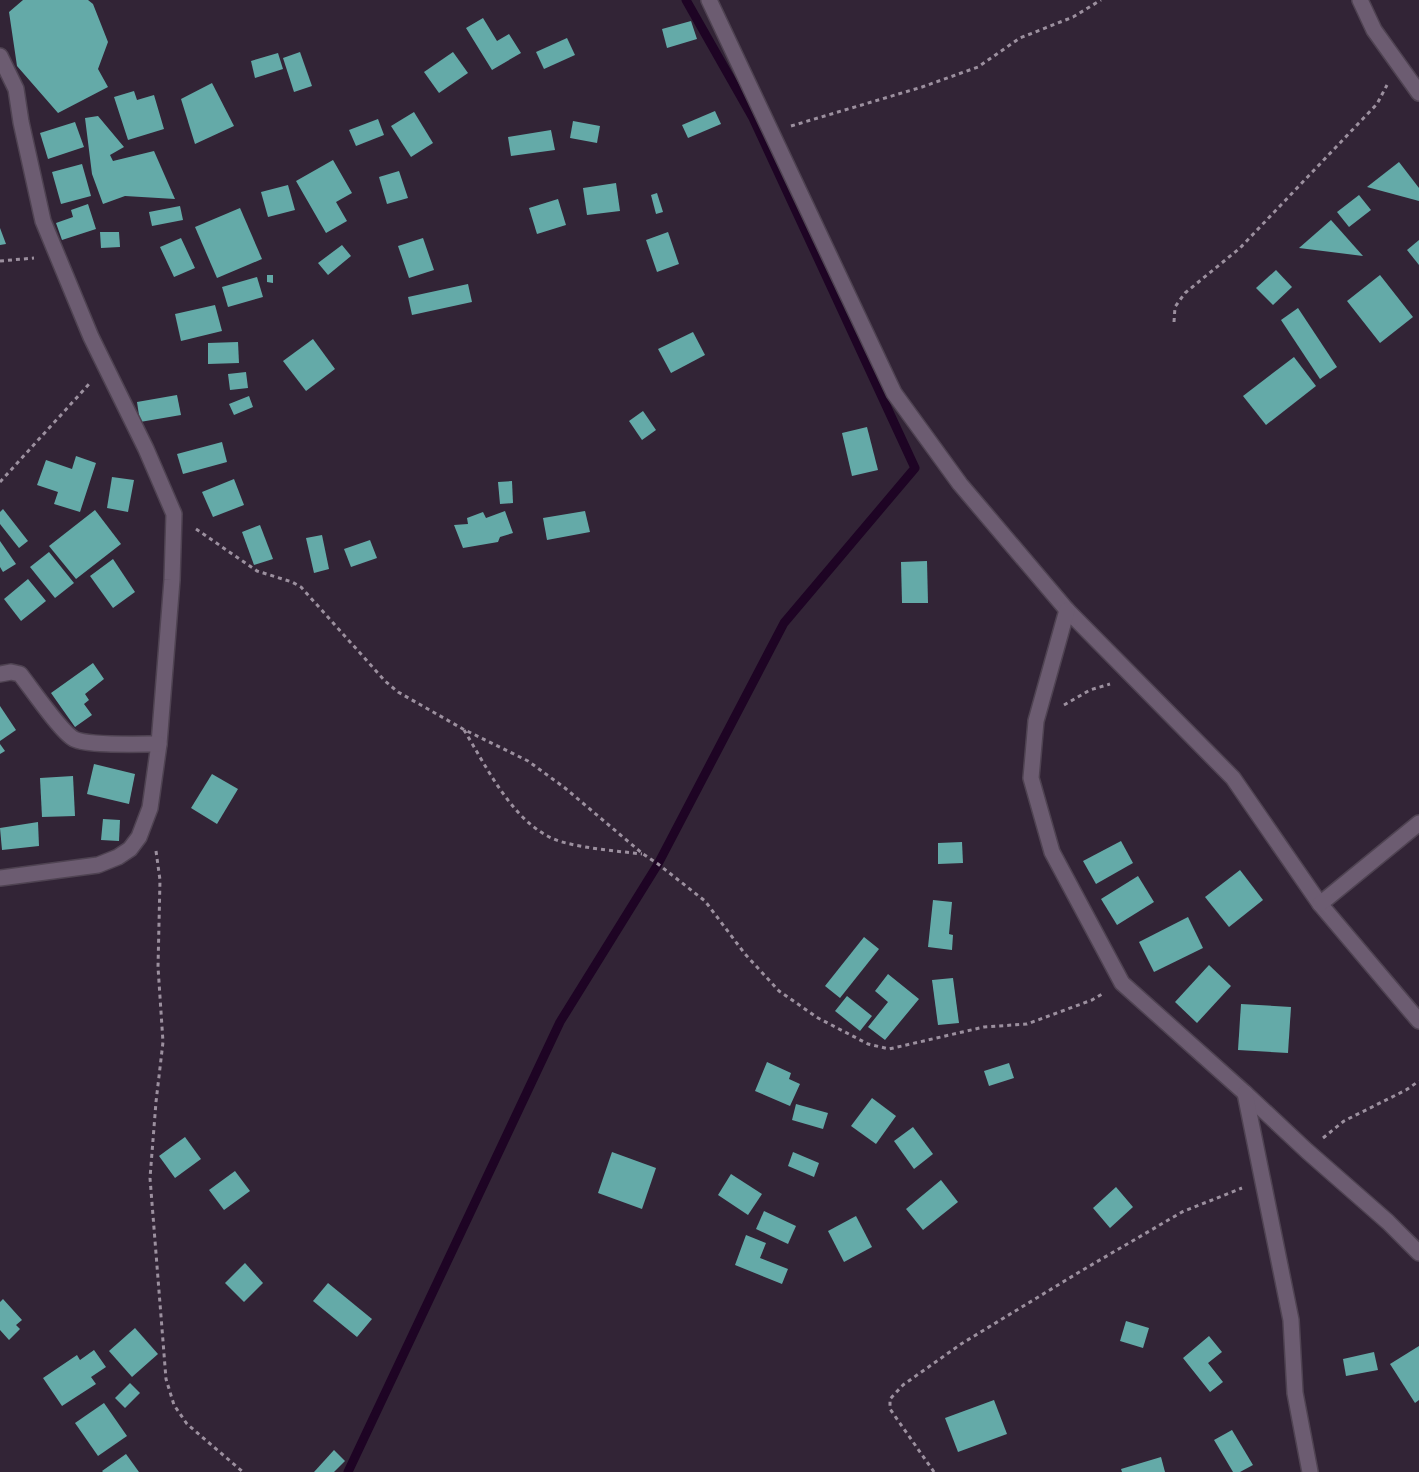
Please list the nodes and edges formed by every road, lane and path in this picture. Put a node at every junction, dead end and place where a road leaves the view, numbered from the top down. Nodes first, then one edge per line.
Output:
1 (709, 0) edge
2 (1101, 0) edge
3 (1360, 0) edge
4 (0, 56) edge
5 (1398, 65) junction
6 (1419, 93) edge
7 (770, 132) junction
8 (57, 255) junction
9 (0, 261) edge
10 (1174, 322) dead end
11 (104, 367) junction
12 (0, 482) edge
13 (174, 514) junction
14 (1067, 610) junction
15 (0, 674) edge
16 (1136, 680) junction
17 (1036, 721) junction
18 (463, 729) junction
19 (159, 744) junction
20 (1419, 823) edge
21 (155, 844) dead end
22 (643, 854) junction
23 (0, 878) edge
24 (1320, 904) junction
25 (1122, 983) junction
26 (1419, 1021) edge
27 (1419, 1082) edge
28 (1245, 1093) junction
29 (1307, 1151) junction
30 (1263, 1180) junction
31 (1419, 1253) edge
32 (243, 1472) edge
33 (934, 1472) edge
34 (1310, 1472) edge

1 - 7 street
2 - 7 path
3 - 5 street
4 - 8 street
5 - 6 street
5 - 10 path
7 - 14 street
8 - 9 path
8 - 11 street
11 - 12 path
11 - 13 street
13 - 18 path
13 - 19 street
14 - 16 street
14 - 17 street
15 - 19 street
16 - 17 path
16 - 24 street
17 - 25 street
18 - 22 path
18 - 22 path
19 - 23 street
20 - 24 street
21 - 32 path
22 - 25 path
24 - 26 street
25 - 28 street
27 - 29 path
28 - 29 street
28 - 30 street
29 - 31 street
30 - 33 path
30 - 34 street

